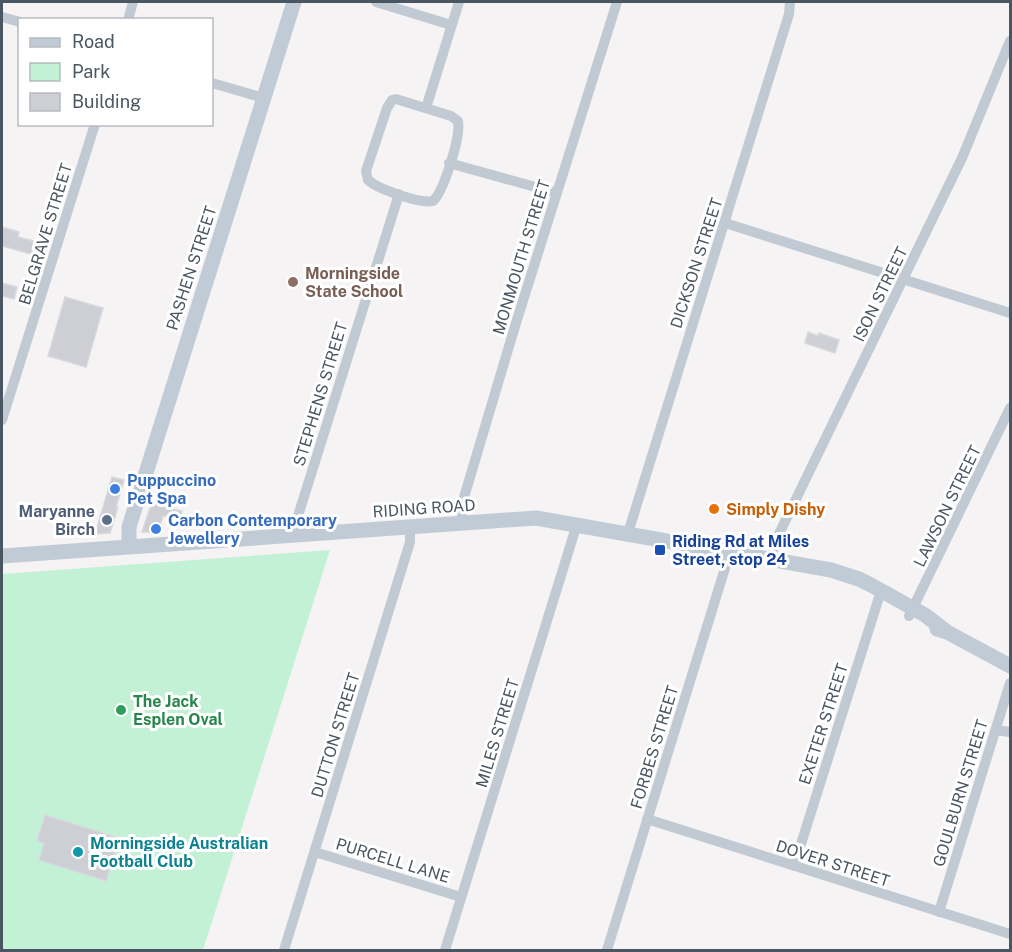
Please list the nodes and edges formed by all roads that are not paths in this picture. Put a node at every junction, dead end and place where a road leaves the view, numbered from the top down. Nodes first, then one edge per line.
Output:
1 (133, 2) edge
2 (294, 2) edge
3 (376, 2) edge
4 (459, 2) edge
5 (617, 2) edge
6 (790, 2) edge
7 (2, 17) edge
8 (129, 18) edge
9 (18, 21) edge
10 (451, 25) junction
11 (1011, 41) edge
12 (213, 83) edge
13 (264, 98) junction
14 (426, 108) junction
15 (94, 126) edge
16 (449, 163) junction
17 (557, 193) junction
18 (399, 194) junction
19 (725, 223) junction
20 (904, 279) junction
21 (1011, 313) edge
22 (1011, 408) edge
23 (2, 420) edge
24 (462, 523) junction
25 (577, 524) junction
26 (410, 527) junction
27 (628, 533) junction
28 (292, 536) junction
29 (129, 547) junction
30 (730, 552) junction
31 (2, 556) edge
32 (771, 558) junction
33 (880, 595) junction
34 (911, 612) junction
35 (1011, 666) edge
36 (1011, 683) edge
37 (996, 730) junction
38 (1011, 732) edge
39 (647, 819) junction
40 (315, 852) junction
41 (794, 866) junction
42 (461, 897) junction
43 (939, 912) junction
44 (1011, 934) edge
45 (284, 951) edge
46 (445, 951) edge
47 (606, 951) edge

1 - 8 street
2 - 13 main road, PASHEN STREET
3 - 10 street
4 - 10 street
5 - 17 street, MONMOUTH STREET
6 - 19 street, DICKSON STREET
7 - 9 street
10 - 14 street
11 - 20 street, ISON STREET
12 - 13 street
13 - 29 main road, PASHEN STREET
14 - 16 street
14 - 18 street
15 - 23 street, BELGRAVE STREET
16 - 17 street
16 - 18 street
17 - 24 street, MONMOUTH STREET
18 - 28 street, STEPHENS STREET
19 - 20 street
19 - 27 street, DICKSON STREET
20 - 21 street
20 - 32 street, ISON STREET
22 - 34 street, LAWSON STREET
24 - 25 main road, RIDING ROAD
24 - 26 main road, RIDING ROAD
25 - 27 main road, RIDING ROAD
25 - 42 street, MILES STREET
26 - 28 main road, RIDING ROAD
26 - 40 street, DUTTON STREET
27 - 30 main road, RIDING ROAD
28 - 29 main road, RIDING ROAD
29 - 31 main road, RIDING ROAD
30 - 32 main road, RIDING ROAD
30 - 39 street, FORBES STREET
32 - 33 main road, RIDING ROAD
33 - 34 main road, RIDING ROAD
33 - 41 street, EXETER STREET
34 - 35 main road, RIDING ROAD
36 - 37 street, GOULBURN STREET
37 - 38 street
37 - 43 street, GOULBURN STREET
39 - 41 street, DOVER STREET
39 - 47 street, FORBES STREET
40 - 42 street, PURCELL LANE
40 - 45 street, DUTTON STREET
41 - 43 street, DOVER STREET
42 - 46 street, MILES STREET
43 - 44 street, DOVER STREET

